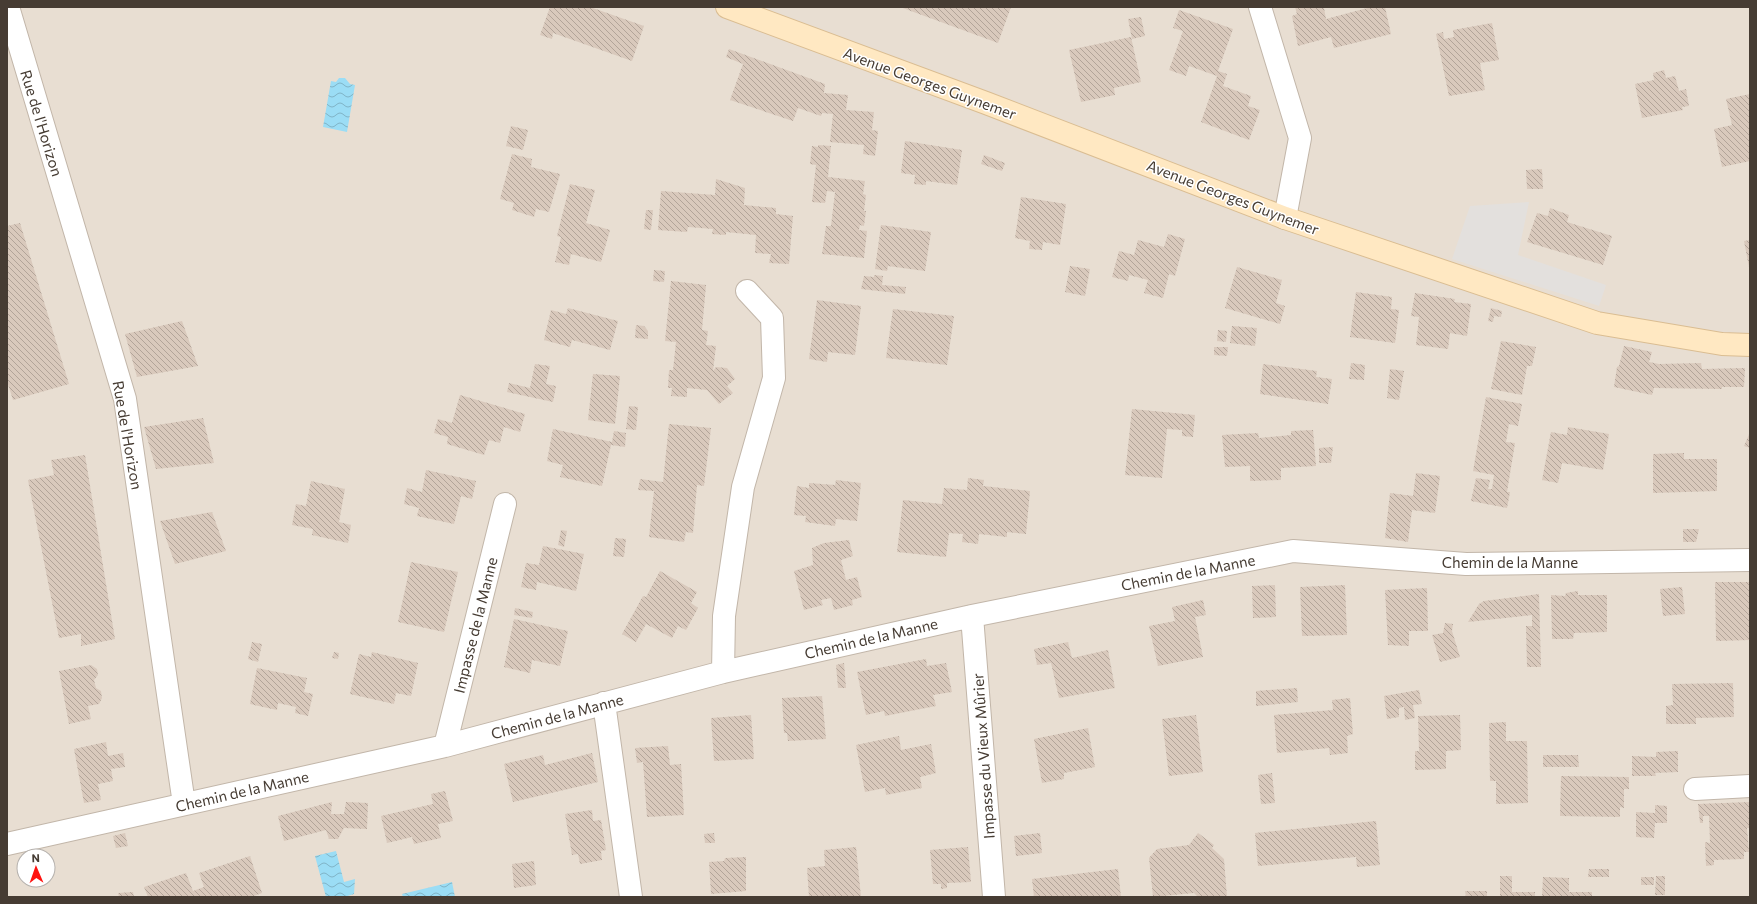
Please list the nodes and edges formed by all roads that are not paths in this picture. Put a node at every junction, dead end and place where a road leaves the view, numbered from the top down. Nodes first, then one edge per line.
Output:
1 (8, 7) edge
2 (727, 7) edge
3 (1260, 7) edge
4 (1285, 218) junction
5 (747, 291) dead end
6 (1750, 345) edge
7 (504, 504) dead end
8 (1750, 560) edge
9 (972, 616) junction
10 (723, 672) junction
11 (604, 703) junction
12 (445, 746) junction
13 (1750, 786) edge
14 (1695, 789) dead end
15 (184, 804) junction
16 (7, 844) edge
17 (631, 897) edge
18 (994, 897) edge

1 - 15 street, Rue de l'Horizon
2 - 4 main road, Avenue Georges Guynemer
3 - 4 street
4 - 6 main road, Avenue Georges Guynemer
5 - 10 street
7 - 12 street, Impasse de la Manne
8 - 9 street, Chemin de la Manne
9 - 10 street, Chemin de la Manne
9 - 18 street, Impasse du Vieux Mûrier
10 - 11 street, Chemin de la Manne
11 - 12 street, Chemin de la Manne
11 - 17 street
12 - 15 street, Chemin de la Manne
13 - 14 street
15 - 16 street, Chemin de la Manne

